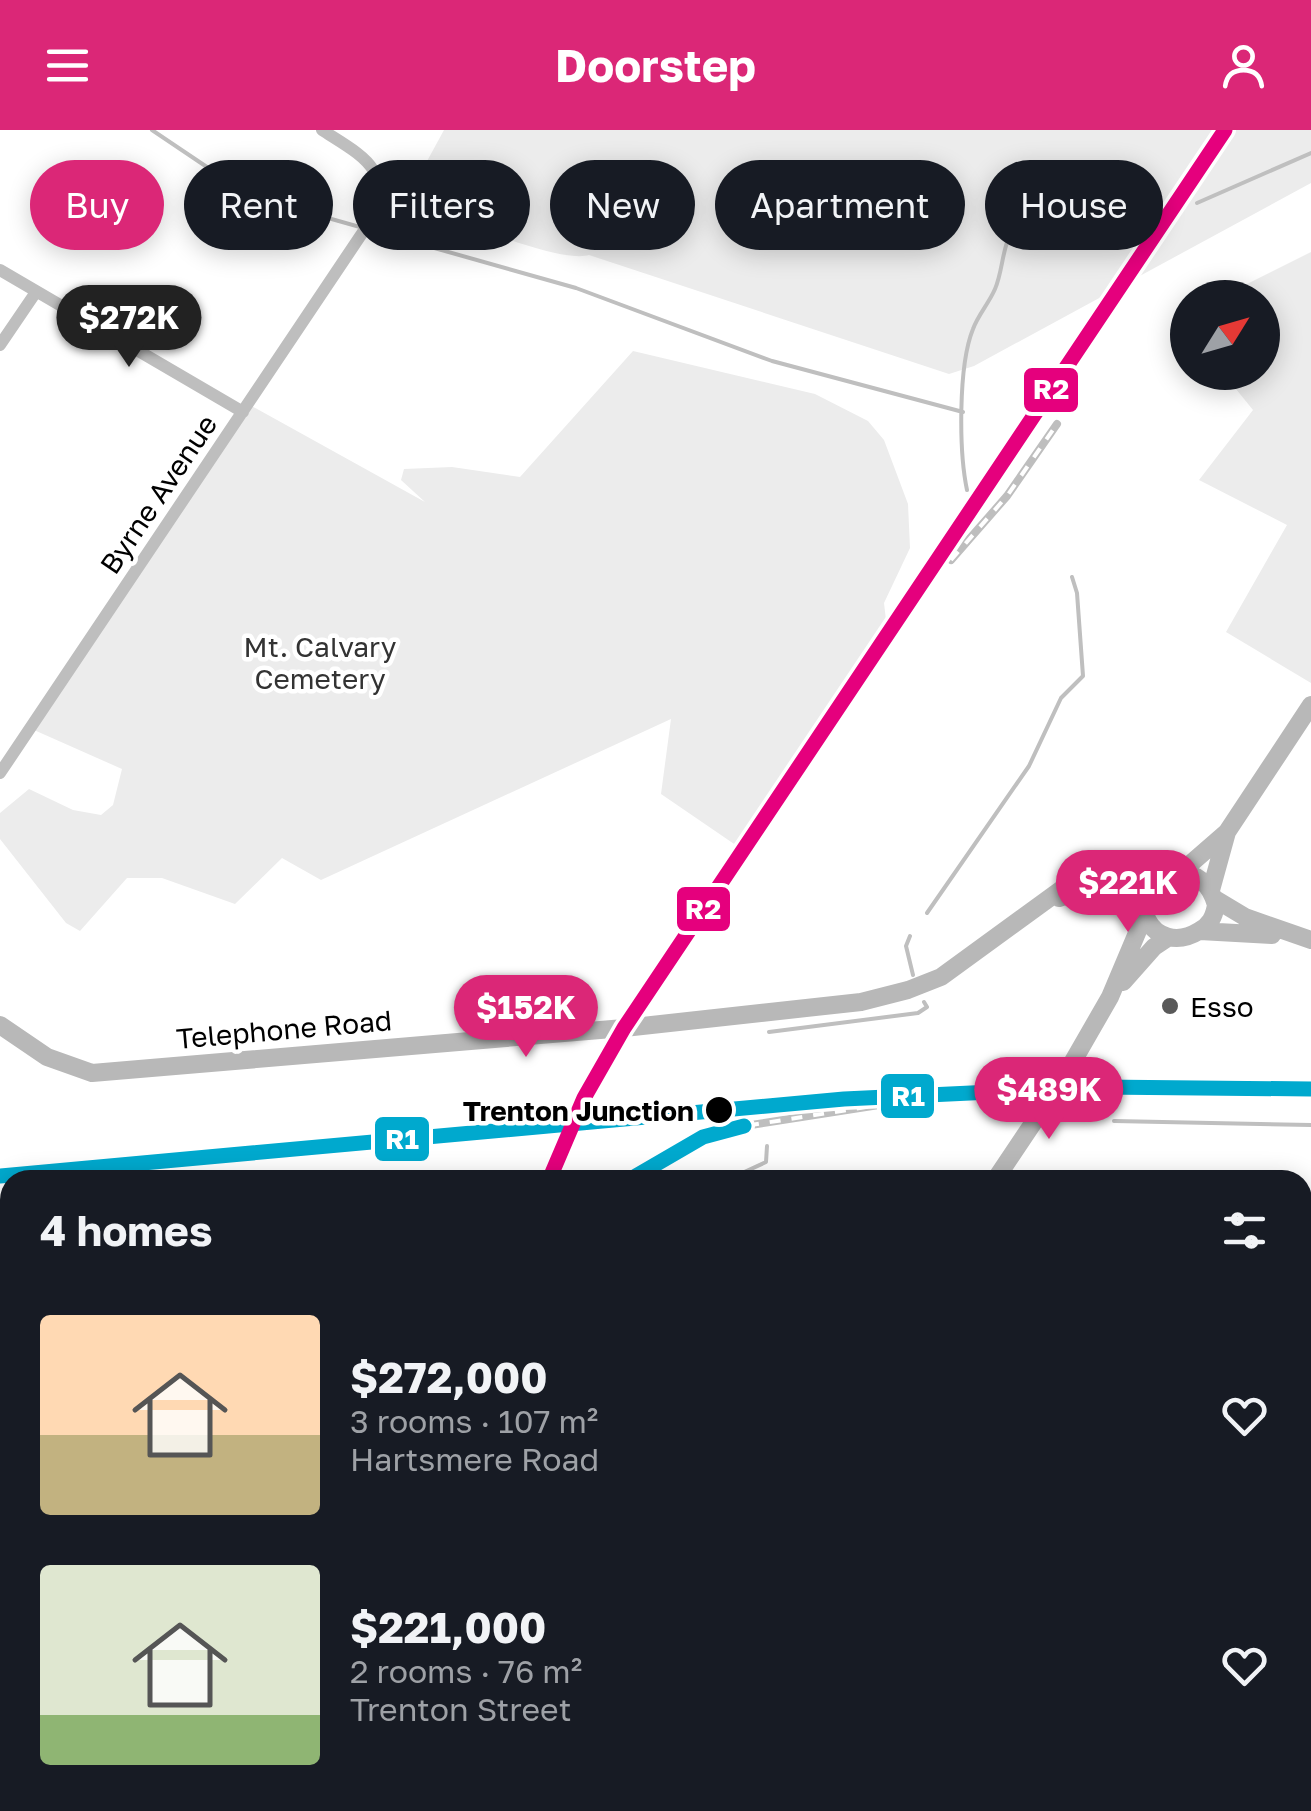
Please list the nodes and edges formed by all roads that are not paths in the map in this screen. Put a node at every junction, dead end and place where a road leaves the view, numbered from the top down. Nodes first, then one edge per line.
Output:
1 (322, 130) edge
2 (0, 270) edge
3 (36, 292) junction
4 (0, 345) edge
5 (243, 412) junction
6 (1311, 705) edge
7 (0, 774) edge
8 (1227, 832) junction
9 (1173, 874) junction
10 (1213, 894) junction
11 (1035, 907) junction
12 (1145, 911) junction
13 (1200, 931) junction
14 (1169, 937) junction
15 (1307, 939) edge
16 (1110, 997) junction
17 (0, 1026) edge
18 (1002, 1170) edge

1 - 5 street, Byrne Avenue
2 - 3 street
3 - 4 street
3 - 5 street
5 - 7 street, Byrne Avenue
6 - 8 street
8 - 9 street
8 - 10 street
9 - 10 street
9 - 11 street, Telephone Road
9 - 12 street
10 - 13 street
10 - 15 street
11 - 12 street, Telephone Road
11 - 17 street, Telephone Road
12 - 14 street
12 - 16 street
13 - 14 street
13 - 15 street
14 - 16 street
16 - 18 street

